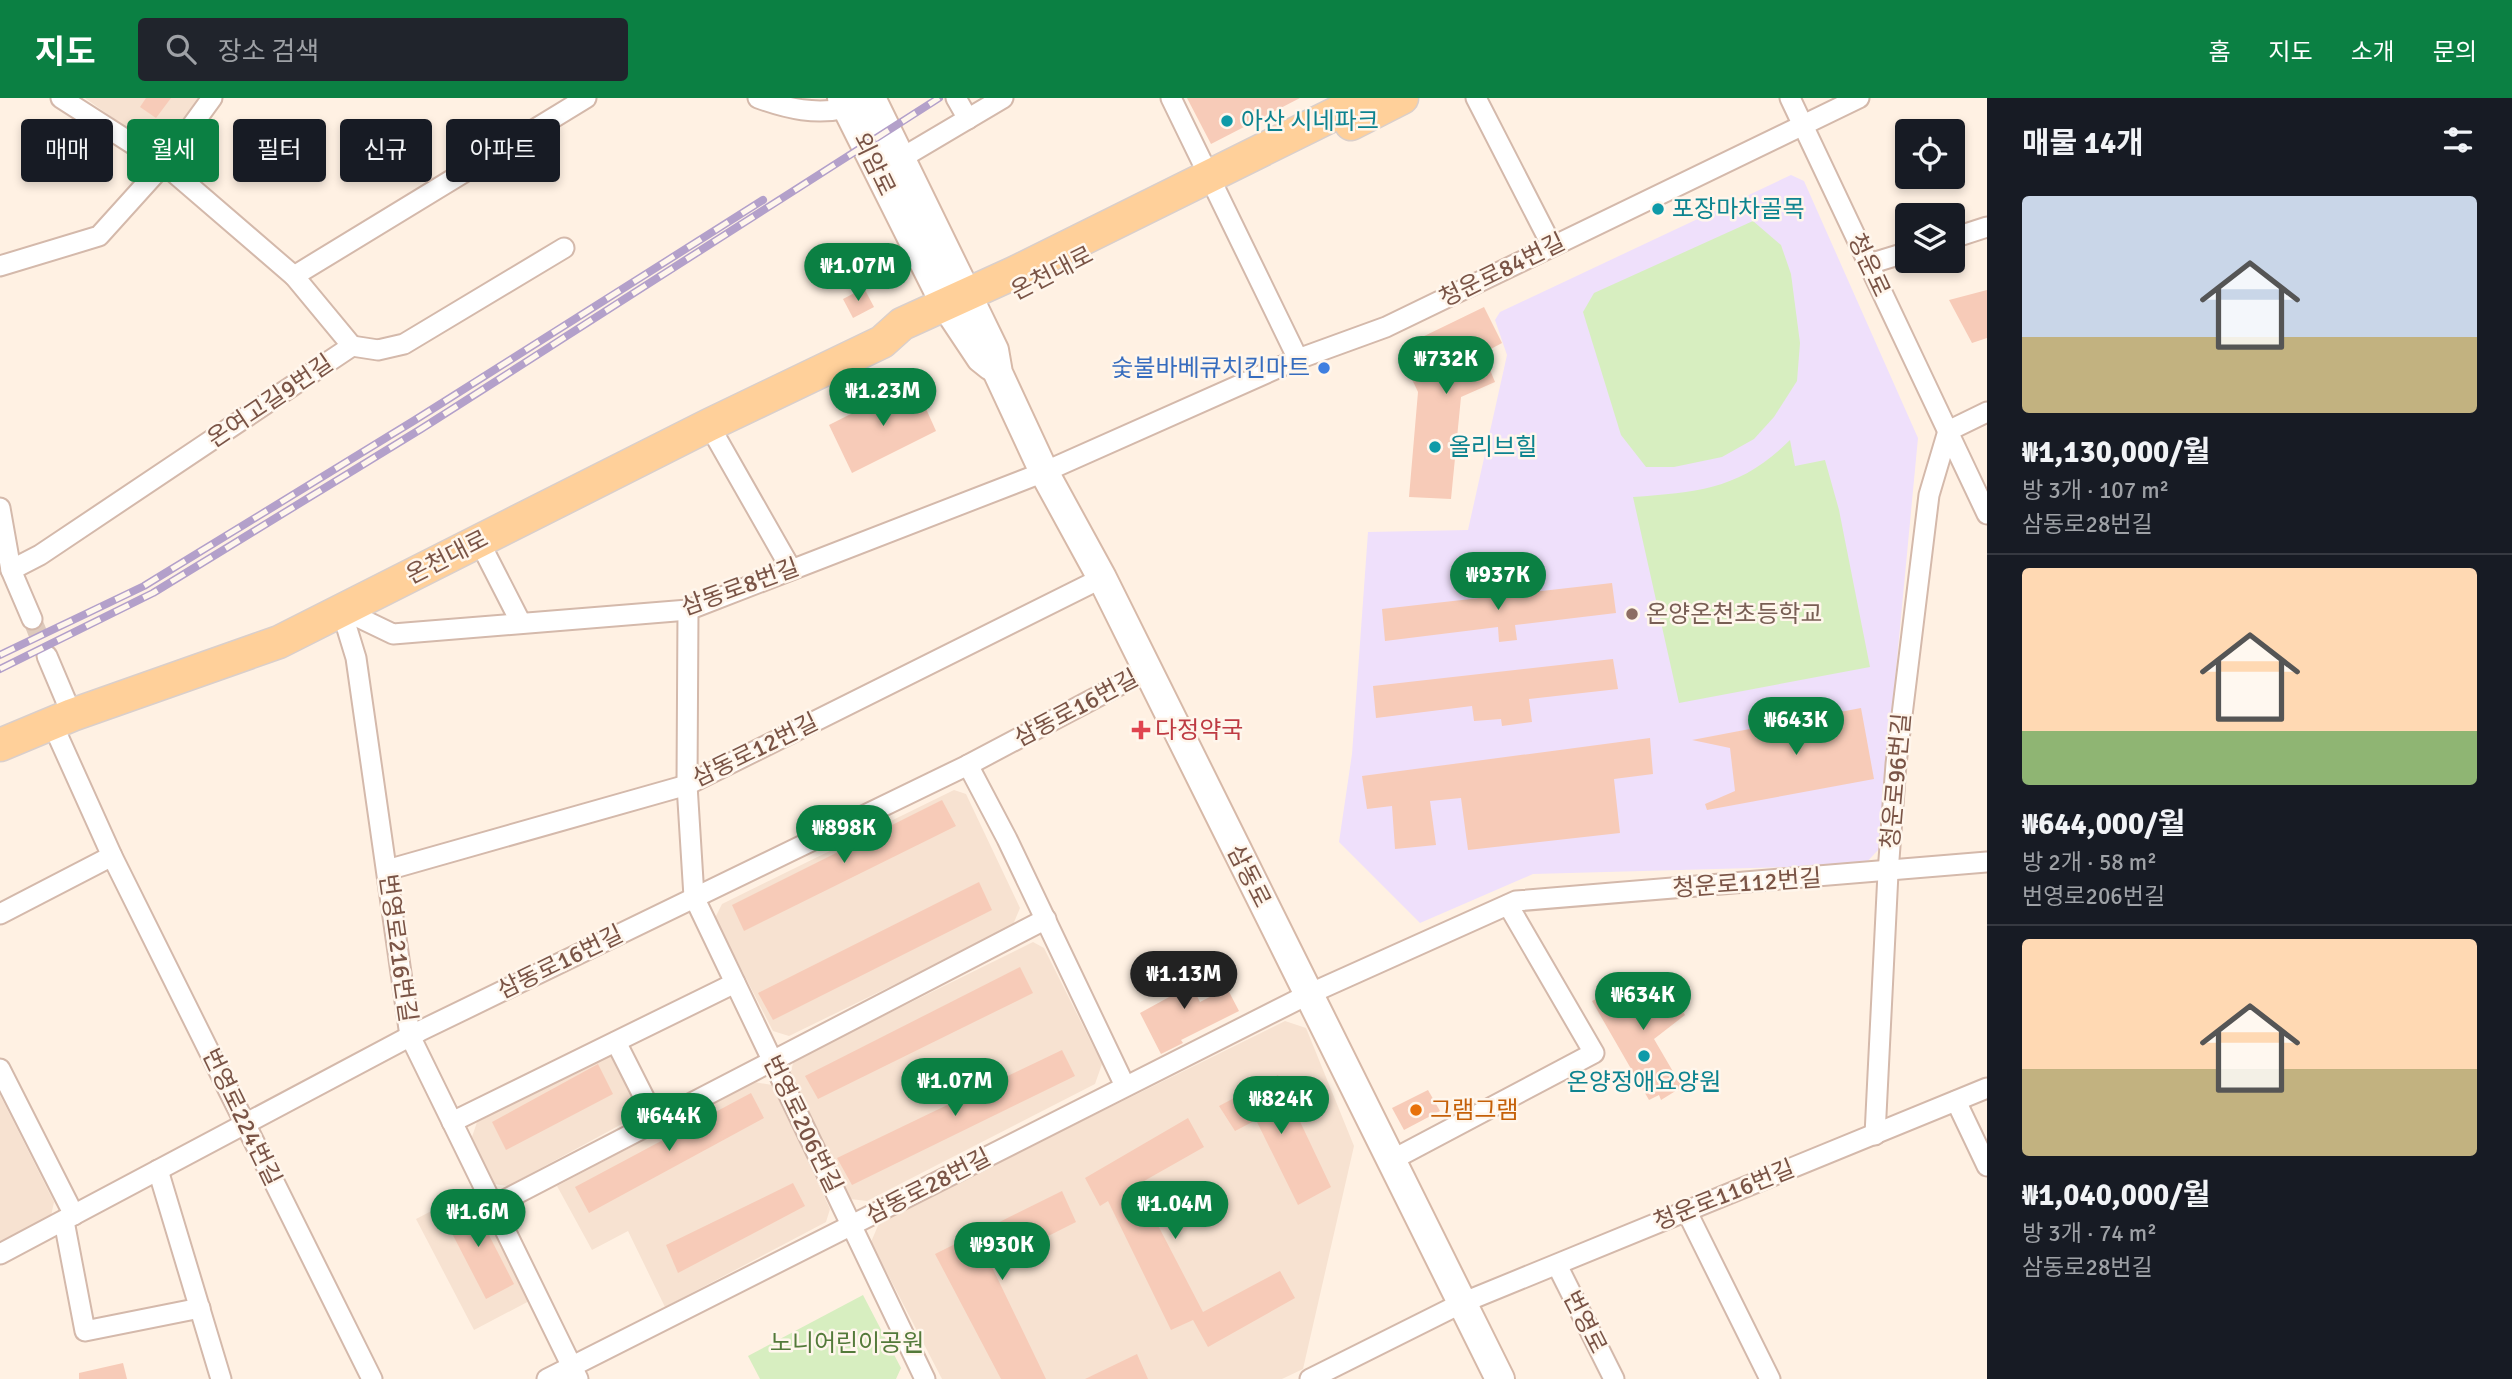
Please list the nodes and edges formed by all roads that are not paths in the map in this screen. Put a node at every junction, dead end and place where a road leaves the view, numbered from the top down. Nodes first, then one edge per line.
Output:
1 (61, 98) edge
2 (212, 98) edge
3 (586, 98) edge
4 (758, 98) edge
5 (956, 98) edge
6 (1003, 98) edge
7 (1171, 98) edge
8 (1367, 98) edge
9 (1402, 98) edge
10 (1476, 98) edge
11 (1790, 98) edge
12 (1859, 98) edge
13 (853, 101) edge
14 (197, 119) edge
15 (968, 119) junction
16 (1803, 127) junction
17 (127, 140) edge
18 (900, 159) junction
19 (148, 182) edge
20 (185, 182) edge
21 (1214, 183) junction
22 (1987, 227) edge
23 (1965, 233) edge
24 (1552, 246) junction
25 (564, 248) dead end
26 (1895, 256) edge
27 (1868, 264) junction
28 (0, 266) edge
29 (294, 276) junction
30 (961, 308) junction
31 (352, 346) junction
32 (1298, 359) junction
33 (1987, 412) edge
34 (709, 425) junction
35 (1948, 432) junction
36 (1044, 472) junction
37 (0, 508) edge
38 (1987, 514) edge
39 (479, 541) junction
40 (791, 569) junction
41 (11, 570) junction
42 (1102, 578) junction
43 (341, 609) junction
44 (688, 610) junction
45 (32, 619) tunnel mouth
46 (521, 623) junction
47 (47, 656) tunnel mouth
48 (1148, 670) junction
49 (62, 719) junction
50 (0, 745) edge
51 (968, 765) junction
52 (687, 785) junction
53 (112, 856) junction
54 (1987, 862) edge
55 (387, 870) junction
56 (1888, 873) junction
57 (694, 897) junction
58 (1508, 905) junction
59 (0, 914) edge
60 (1046, 919) junction
61 (735, 983) junction
62 (1309, 994) junction
63 (410, 1036) junction
64 (616, 1042) junction
65 (773, 1061) junction
66 (0, 1069) edge
67 (1125, 1086) junction
68 (1987, 1088) edge
69 (1956, 1101) junction
70 (656, 1121) junction
71 (452, 1122) junction
72 (244, 1123) junction
73 (1875, 1135) junction
74 (1390, 1161) junction
75 (1987, 1166) edge
76 (159, 1170) junction
77 (493, 1206) junction
78 (1686, 1210) junction
79 (69, 1218) junction
80 (851, 1225) junction
81 (0, 1254) edge
82 (1557, 1265) junction
83 (1462, 1303) junction
84 (200, 1308) junction
85 (575, 1373) edge
86 (221, 1379) edge
87 (372, 1379) edge
88 (547, 1379) edge
89 (924, 1379) edge
90 (1310, 1379) edge
91 (1500, 1379) edge
92 (1614, 1379) edge
93 (1770, 1379) edge

1 - 17 street, 온여고길9번길
2 - 14 street
3 - 29 street
4 - 13 street
5 - 15 street
6 - 15 street
7 - 21 street
8 - 21 main road, 온천대로
9 - 21 main road, 온천대로
10 - 24 street
11 - 16 street, 청운로
12 - 16 street, 청운로84번길
13 - 18 street, 외암로
13 - 30 street, 외암로
15 - 18 street
16 - 24 street, 청운로84번길
16 - 27 street, 청운로
18 - 30 street, 외암로
19 - 28 street
20 - 29 street, 온여고길9번길
21 - 30 main road, 온천대로
21 - 32 street
22 - 23 street
24 - 32 street, 청운로84번길
25 - 31 street
26 - 27 street
27 - 35 street, 청운로
29 - 31 street, 온여고길9번길
30 - 34 main road, 온천대로
30 - 36 street, 삼동로
31 - 41 street, 온여고길9번길
32 - 36 street, 청운로84번길
33 - 35 street
34 - 39 main road, 온천대로
34 - 40 street
35 - 38 street, 청운로
35 - 56 street, 청운로96번길
36 - 40 street, 삼동로8번길
36 - 42 street, 삼동로
37 - 41 street
39 - 43 main road, 온천대로
39 - 46 street
40 - 44 street, 삼동로8번길
41 - 45 street
42 - 48 street, 삼동로
42 - 52 street, 삼동로12번길
43 - 46 street, 삼동로8번길
43 - 49 main road, 온천대로
43 - 55 street, 번영로216번길
44 - 46 street, 삼동로8번길
44 - 52 street, 번영로206번길
47 - 49 street
48 - 51 street, 삼동로16번길
48 - 62 street, 삼동로
49 - 50 main road, 온천대로
49 - 53 street, 번영로224번길
51 - 57 street, 삼동로16번길
51 - 60 street
52 - 55 street, 삼동로12번길
52 - 57 street, 번영로206번길
53 - 59 street
53 - 72 street, 번영로224번길
54 - 56 street, 청운로112번길
55 - 63 street, 번영로216번길
56 - 58 street, 청운로112번길
56 - 73 street, 청운로96번길
57 - 61 street, 번영로206번길
57 - 63 street, 삼동로16번길
58 - 62 street, 청운로112번길
58 - 74 street
60 - 65 street
60 - 67 street
61 - 64 street
61 - 65 street, 번영로206번길
62 - 67 street, 삼동로28번길
62 - 74 street, 삼동로
63 - 71 street, 번영로216번길
63 - 72 street, 삼동로16번길
64 - 70 street
64 - 71 street
65 - 70 street
65 - 80 street, 번영로206번길
66 - 79 street
67 - 80 street, 삼동로28번길
68 - 69 street, 청운로116번길
69 - 73 street, 청운로116번길
69 - 75 street
70 - 77 street
71 - 77 street, 번영로216번길
72 - 76 street, 삼동로16번길
72 - 87 street, 번영로224번길
73 - 78 street, 청운로116번길
74 - 83 street, 삼동로
76 - 79 street, 삼동로16번길
76 - 84 street
77 - 85 street, 번영로216번길
78 - 82 street, 청운로116번길
78 - 93 street
79 - 81 street, 삼동로16번길
79 - 84 street
80 - 85 street, 삼동로28번길
80 - 89 street, 번영로206번길
82 - 83 street, 청운로116번길
82 - 92 street, 번영로
83 - 90 street, 청운로116번길
83 - 91 street, 삼동로
84 - 86 street
85 - 88 street, 삼동로28번길

